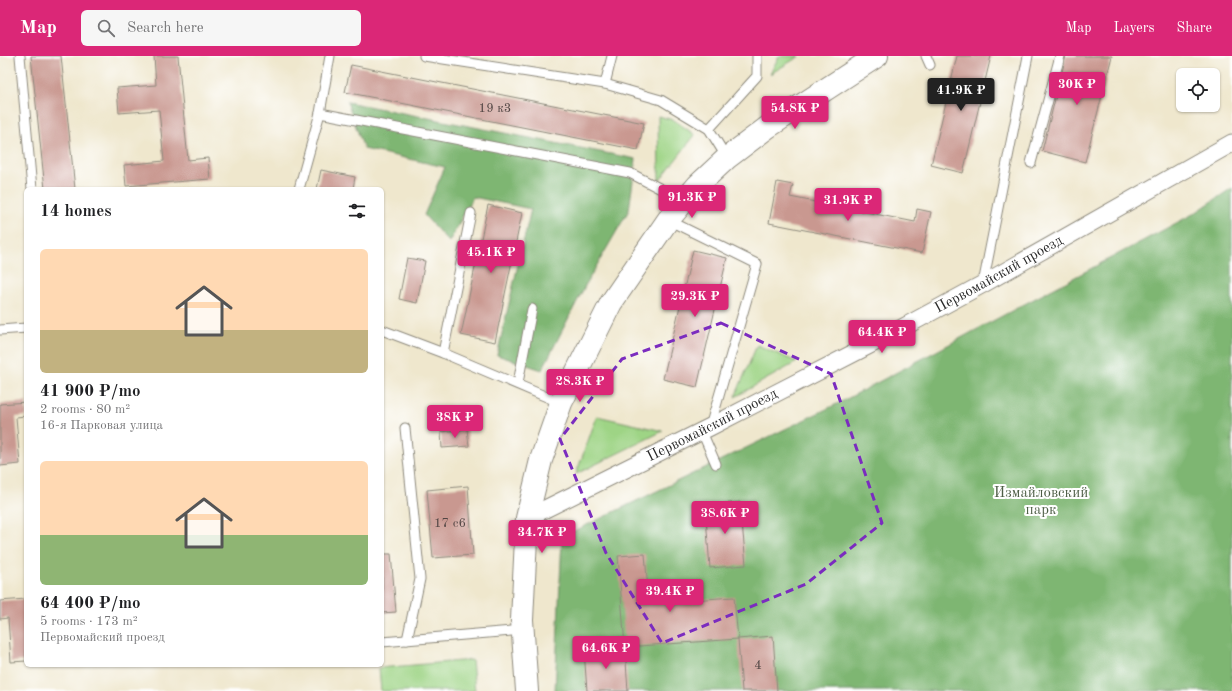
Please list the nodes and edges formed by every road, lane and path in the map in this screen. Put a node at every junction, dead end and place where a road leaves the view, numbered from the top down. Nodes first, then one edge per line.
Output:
1 (20, 56) edge
2 (330, 56) edge
3 (424, 56) edge
4 (612, 56) edge
5 (756, 56) edge
6 (877, 56) edge
7 (926, 56) edge
8 (1028, 56) edge
9 (1060, 56) edge
10 (930, 65) dead end
11 (605, 84) junction
12 (320, 113) junction
13 (709, 129) junction
14 (1232, 143) edge
15 (727, 158) junction
16 (1031, 163) dead end
17 (32, 187) edge
18 (299, 187) edge
19 (471, 213) dead end
20 (673, 214) junction
21 (983, 284) junction
22 (532, 309) dead end
23 (24, 328) edge
24 (0, 330) edge
25 (384, 331) edge
26 (443, 353) junction
27 (518, 384) junction
28 (562, 403) junction
29 (405, 428) dead end
30 (706, 429) junction
31 (716, 464) dead end
32 (527, 518) junction
33 (523, 630) junction
34 (407, 640) junction
35 (384, 642) edge
36 (527, 691) edge

1 - 17 lane
2 - 12 lane
3 - 11 lane
4 - 11 lane
5 - 13 lane
6 - 15 main road
7 - 10 lane
8 - 21 lane
9 - 16 lane
11 - 13 lane
12 - 18 lane
12 - 20 lane
13 - 15 lane
14 - 21 street, Первомайский проезд
15 - 20 main road
19 - 26 lane
20 - 28 main road
20 - 30 lane
21 - 30 street, Первомайский проезд
22 - 27 lane
23 - 24 lane
25 - 26 lane
26 - 27 lane
27 - 28 lane
28 - 32 main road
29 - 34 lane
30 - 31 lane
30 - 32 street, Первомайский проезд
32 - 33 main road
33 - 34 lane
33 - 36 main road
34 - 35 lane

